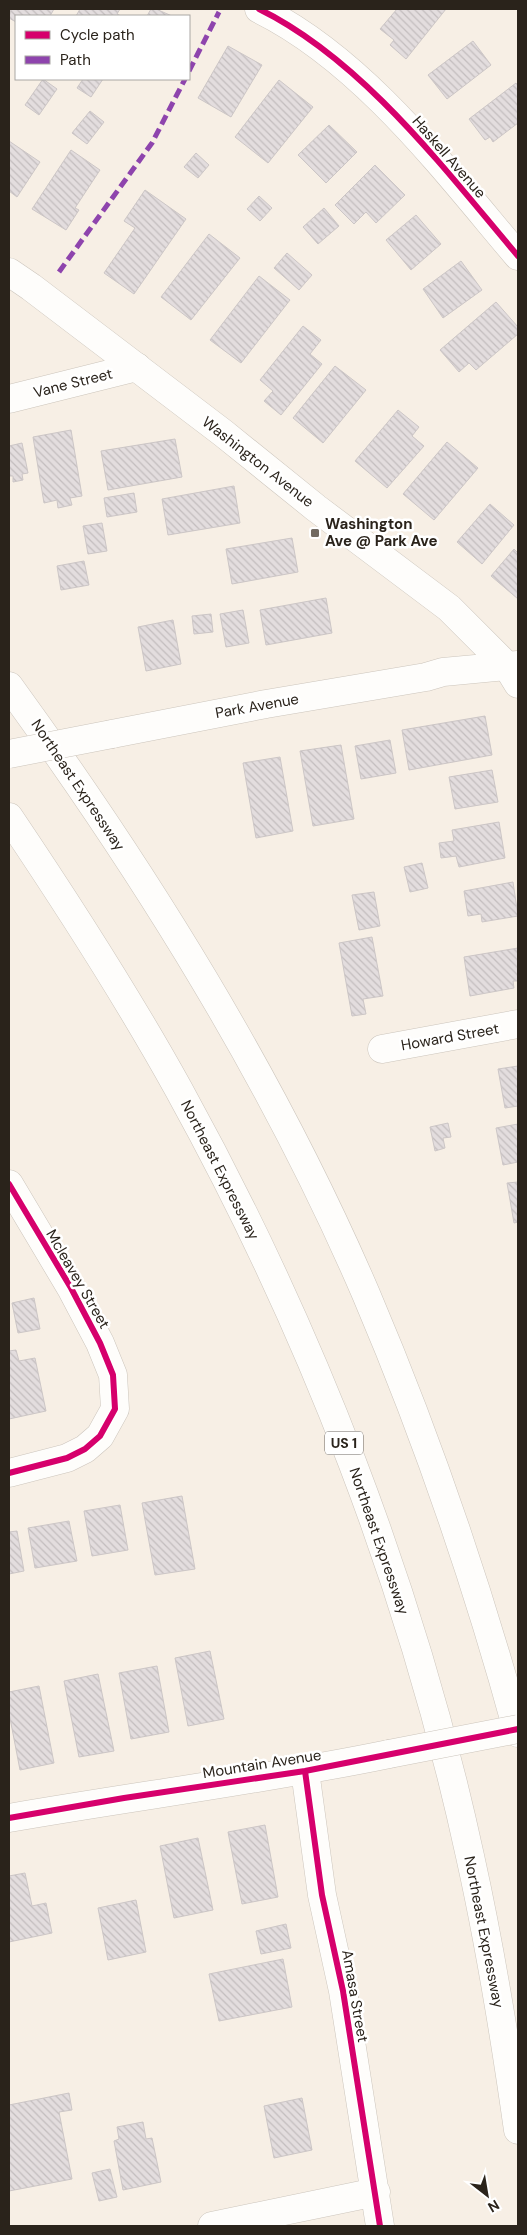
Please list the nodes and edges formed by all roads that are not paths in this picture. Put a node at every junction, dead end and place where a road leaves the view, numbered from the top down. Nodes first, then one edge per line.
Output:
1 (260, 9) edge
2 (518, 256) edge
3 (9, 272) edge
4 (136, 367) junction
5 (9, 398) edge
6 (515, 671) edge
7 (9, 686) edge
8 (9, 754) edge
9 (9, 817) edge
10 (518, 1024) edge
11 (382, 1049) dead end
12 (9, 1184) edge
13 (9, 1473) edge
14 (518, 1729) edge
15 (518, 1733) edge
16 (305, 1771) junction
17 (9, 1818) edge
18 (518, 2130) edge
19 (376, 2192) junction
20 (212, 2226) edge
21 (380, 2226) edge

1 - 2 main road, Haskell Avenue
3 - 4 main road, Washington Avenue
4 - 5 main road, Vane Street
4 - 6 main road, Washington Avenue
6 - 8 main road, Park Avenue, bridge
7 - 15 main road, Northeast Expressway
9 - 18 main road, Northeast Expressway / US 1
10 - 11 main road, Howard Street
12 - 13 main road, Mcleavey Street
14 - 16 main road, Mountain Avenue, bridge
16 - 17 main road, Mountain Avenue
16 - 19 main road, Amasa Street
19 - 20 main road
19 - 21 main road, Amasa Street

